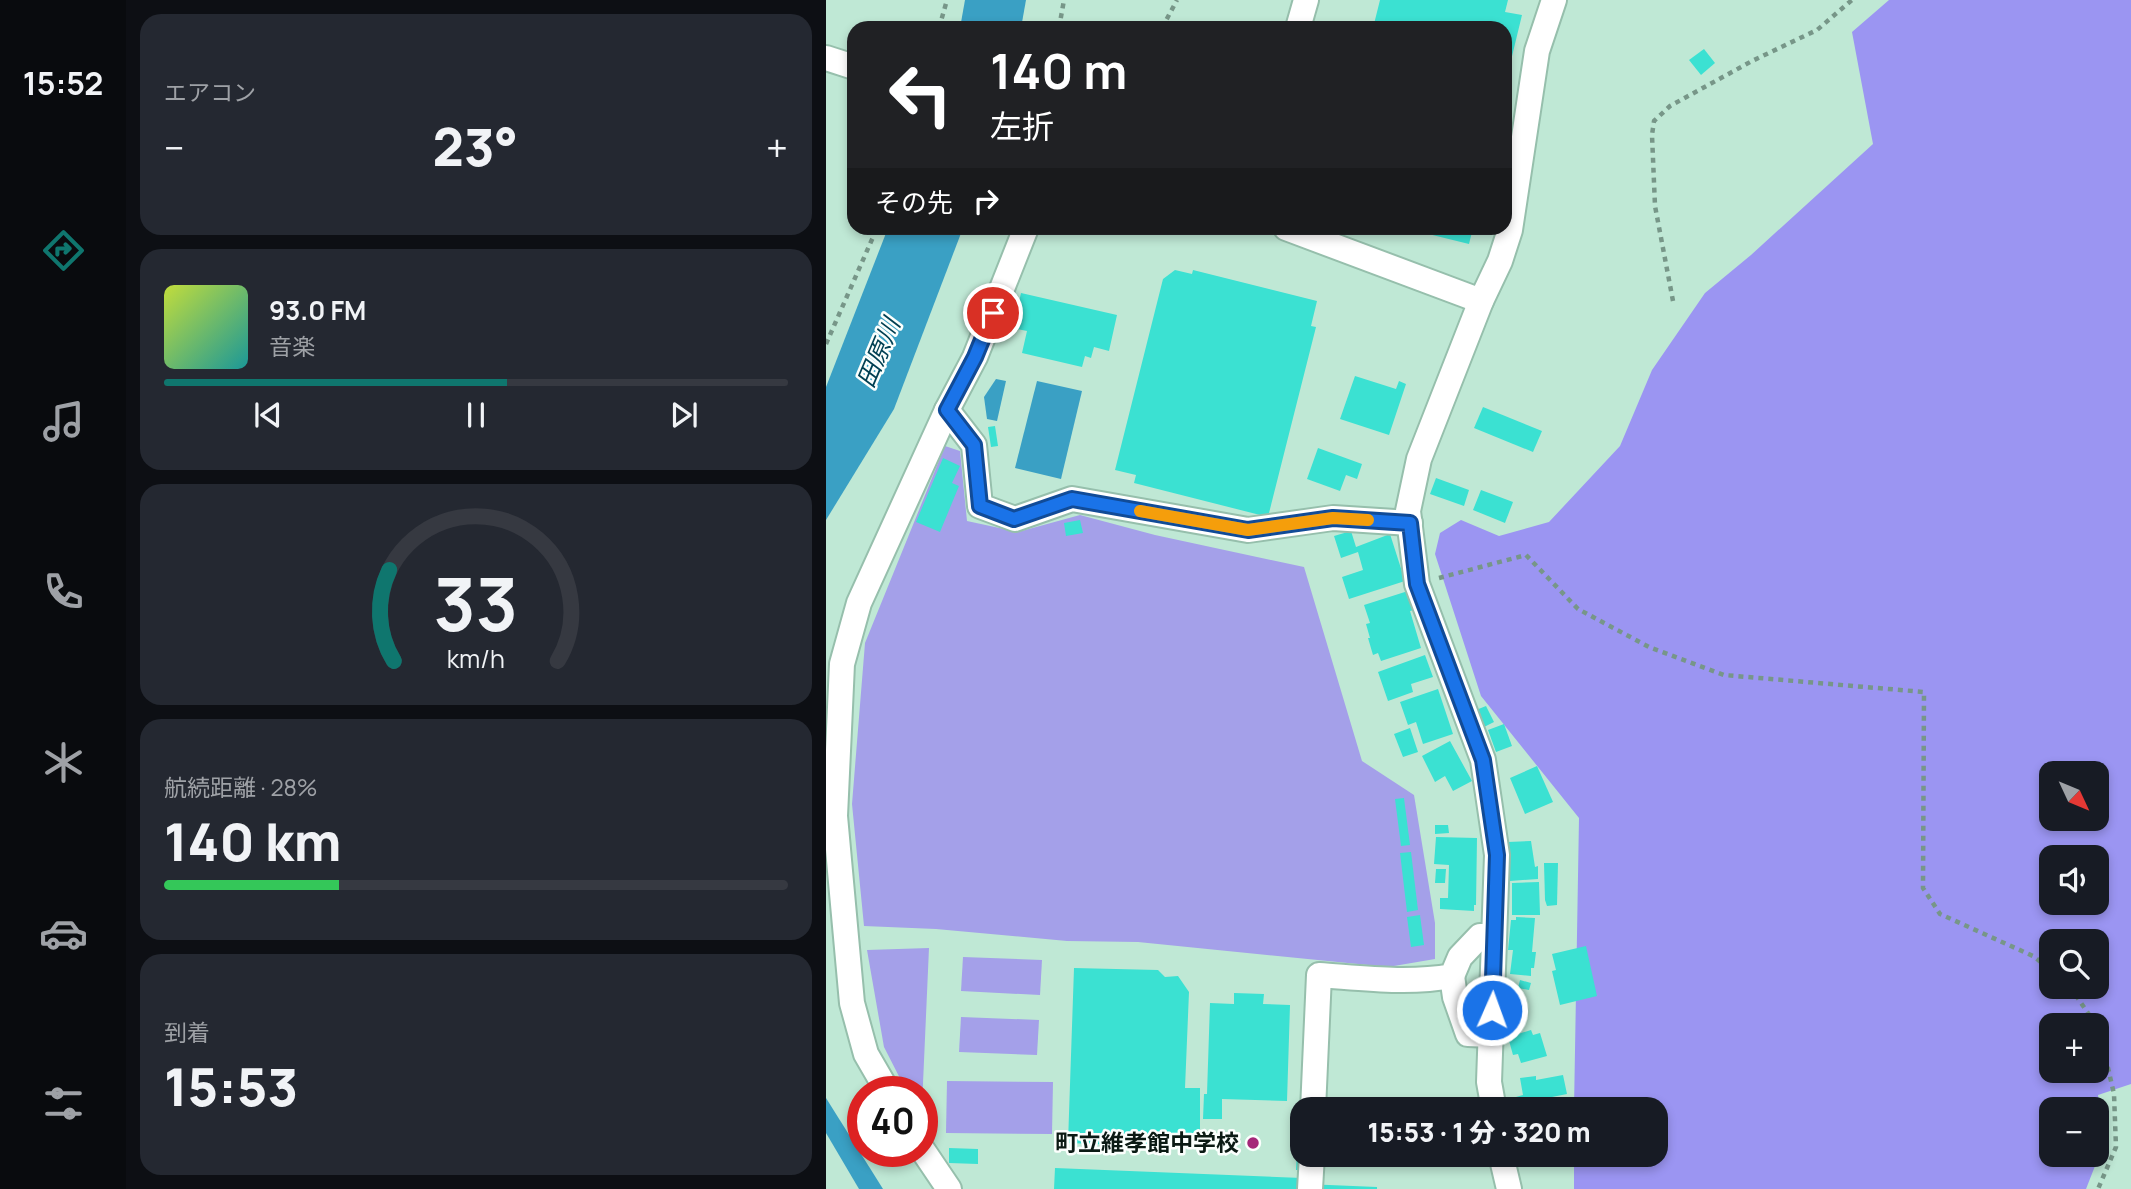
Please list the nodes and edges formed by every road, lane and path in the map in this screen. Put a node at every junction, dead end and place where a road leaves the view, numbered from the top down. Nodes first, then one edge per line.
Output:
1 (947, 0) edge
2 (1064, 0) edge
3 (1177, 0) edge
4 (1306, 0) edge
5 (1554, 0) edge
6 (1852, 0) edge
7 (941, 21) edge
8 (1060, 21) edge
9 (1166, 21) edge
10 (1300, 21) edge
11 (826, 58) edge
12 (847, 65) edge
13 (1512, 217) edge
14 (874, 235) edge
15 (1023, 235) edge
16 (1305, 235) edge
17 (1508, 235) edge
18 (1673, 300) dead end
19 (1481, 301) junction
20 (826, 344) edge
21 (947, 410) junction
22 (1410, 523) junction
23 (1417, 584) junction
24 (1494, 936) junction
25 (836, 939) edge
26 (2039, 961) edge
27 (1452, 976) junction
28 (2078, 999) edge
29 (1491, 1035) junction
30 (879, 1076) edge
31 (1314, 1097) edge
32 (1492, 1097) edge
33 (934, 1167) edge
34 (1311, 1167) edge
35 (1504, 1167) edge
36 (949, 1189) edge
37 (1310, 1189) edge
38 (1509, 1189) edge
39 (2098, 1189) edge

1 - 7 path
2 - 8 path
3 - 9 path
4 - 10 street
5 - 13 street
6 - 18 path
11 - 12 street
14 - 20 path
15 - 21 street
16 - 19 street
17 - 19 street
19 - 22 street
21 - 22 street
21 - 25 street
22 - 23 street
23 - 24 street
23 - 26 path
24 - 27 street
24 - 29 street
25 - 30 street
27 - 29 street
27 - 31 street
28 - 39 path
29 - 32 street
33 - 36 street
34 - 37 street
35 - 38 street

